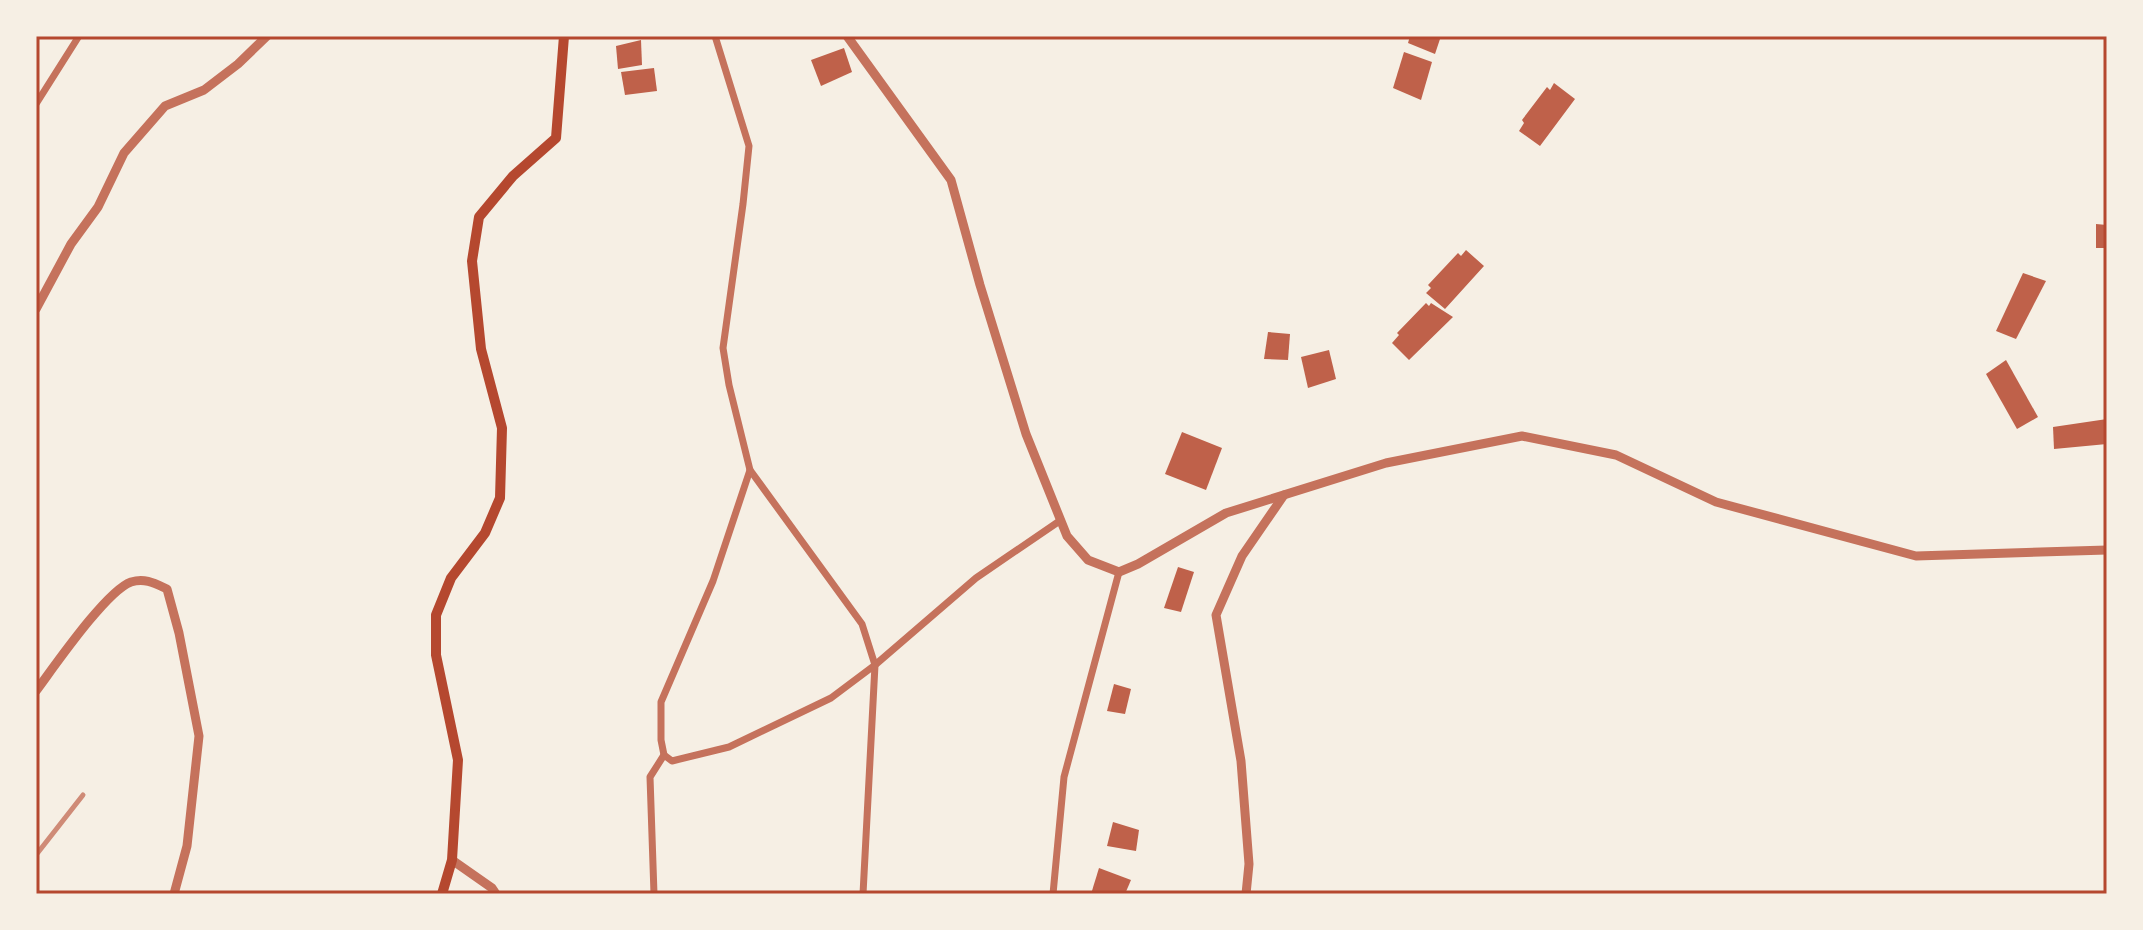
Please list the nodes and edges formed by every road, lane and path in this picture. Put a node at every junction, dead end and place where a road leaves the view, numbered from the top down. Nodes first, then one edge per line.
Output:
1 (79, 36) edge
2 (267, 36) edge
3 (564, 36) edge
4 (715, 36) edge
5 (847, 36) edge
6 (36, 104) edge
7 (36, 309) edge
8 (750, 470) junction
9 (1284, 494) junction
10 (1061, 520) junction
11 (2107, 550) edge
12 (1119, 572) junction
13 (875, 665) junction
14 (36, 691) edge
15 (664, 755) junction
16 (452, 860) junction
17 (174, 894) edge
18 (442, 894) edge
19 (496, 894) edge
20 (654, 894) edge
21 (863, 894) edge
22 (1053, 894) edge
23 (1246, 894) edge

1 - 6 street
2 - 7 street
3 - 16 main road
4 - 8 street
5 - 10 street
8 - 13 street
8 - 15 street
9 - 11 street
9 - 12 street
9 - 23 street
10 - 12 street
10 - 13 street
12 - 22 street
13 - 15 street
13 - 21 street
14 - 17 street
15 - 20 street
16 - 18 main road
16 - 19 street

